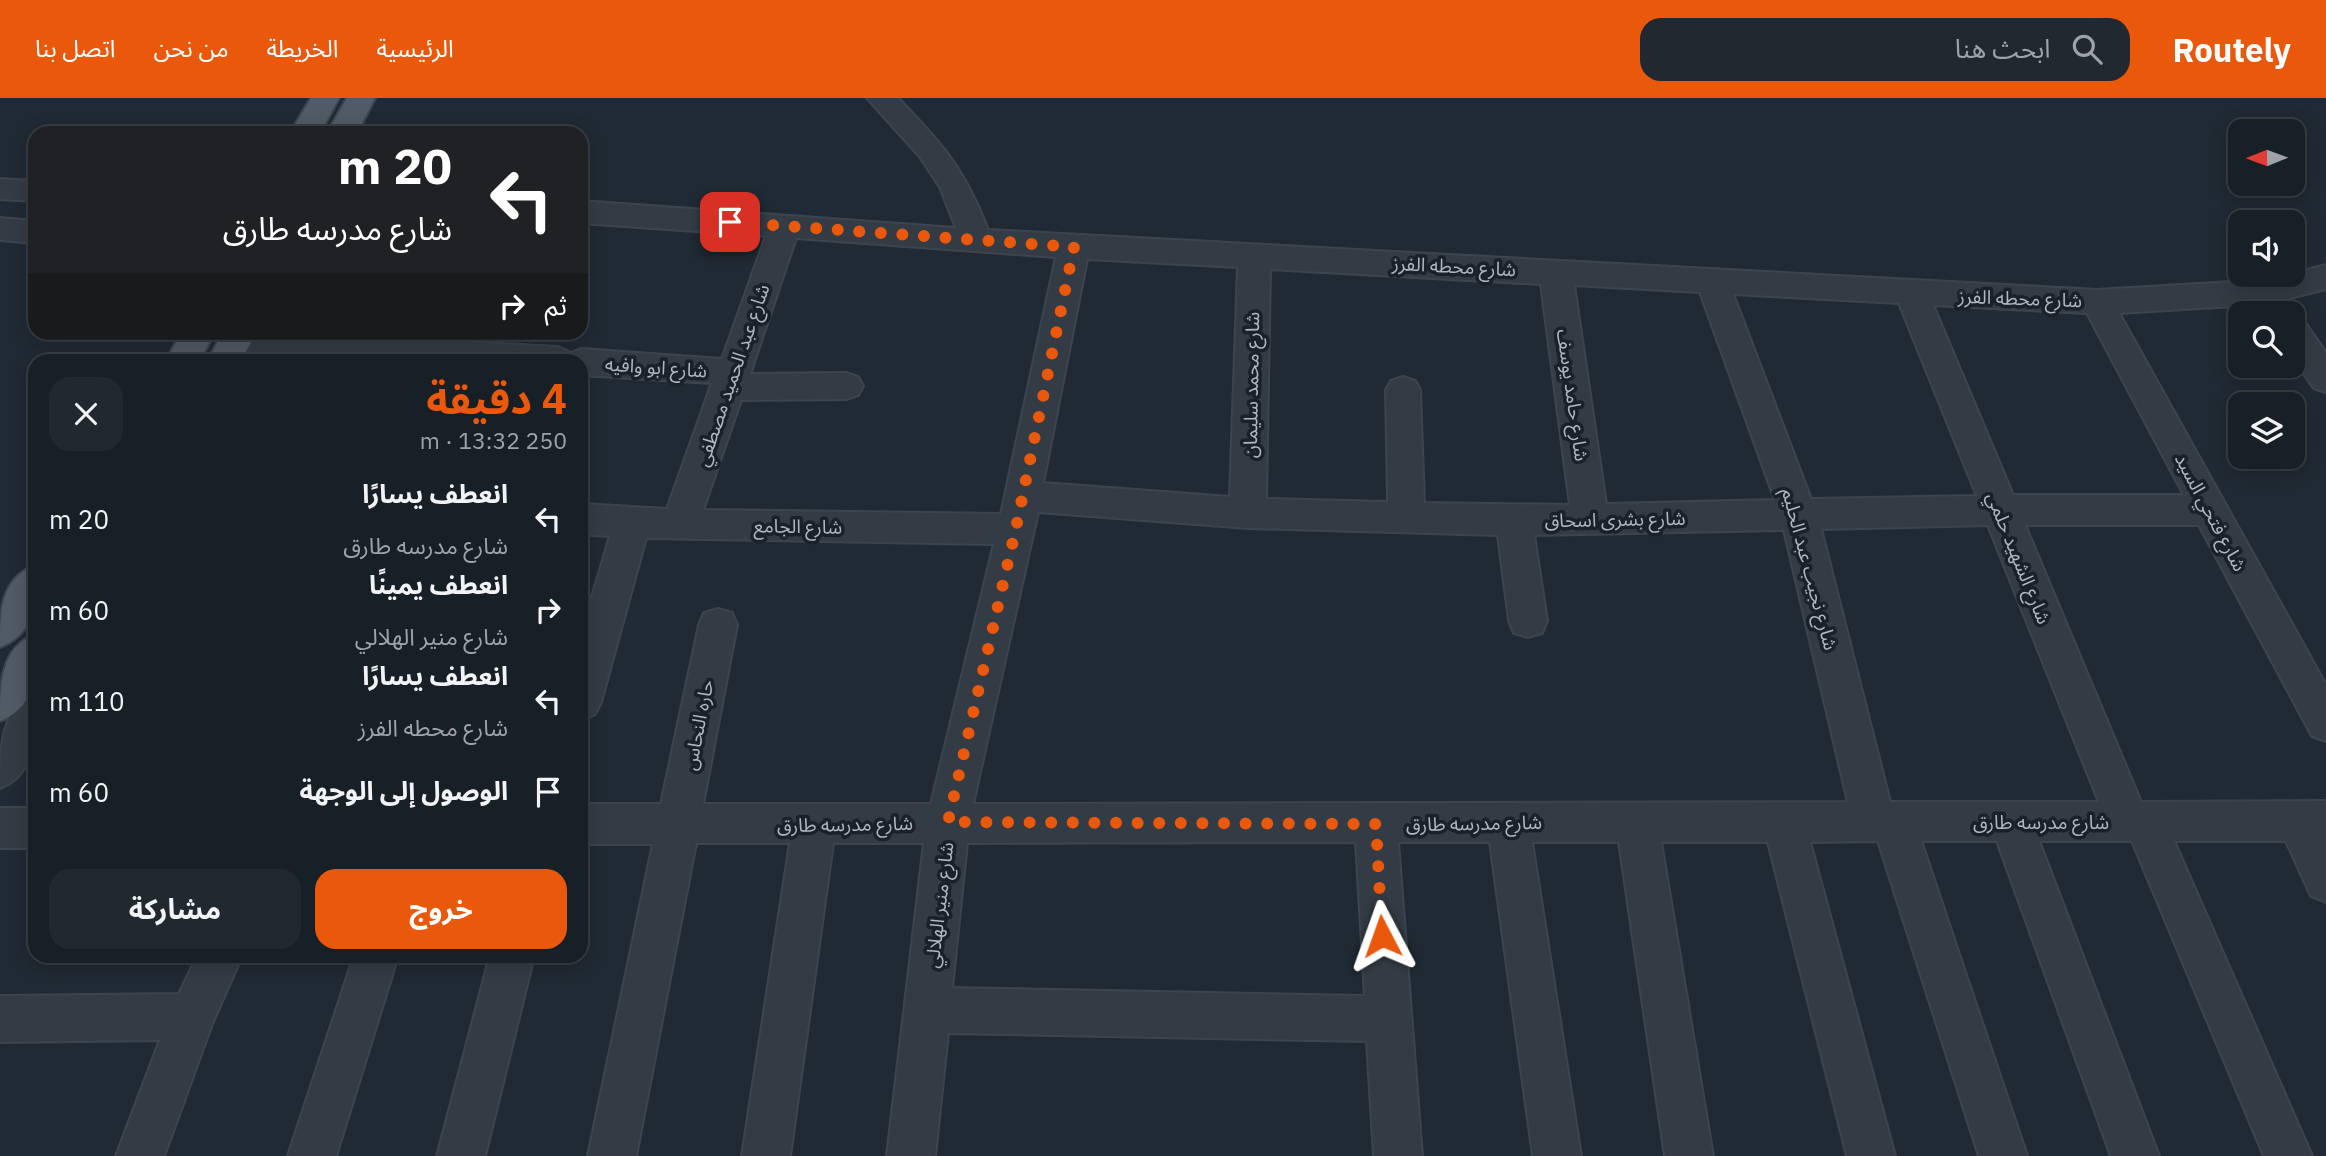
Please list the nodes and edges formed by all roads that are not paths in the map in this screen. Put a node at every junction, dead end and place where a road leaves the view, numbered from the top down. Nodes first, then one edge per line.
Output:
1 (326, 98) edge
2 (361, 98) edge
3 (881, 98) edge
4 (309, 126) edge
5 (346, 126) edge
6 (0, 189) edge
7 (28, 191) edge
8 (588, 218) edge
9 (785, 226) junction
10 (0, 229) edge
11 (28, 231) edge
12 (976, 239) junction
13 (1074, 247) junction
14 (1254, 256) junction
15 (1556, 272) junction
16 (2326, 277) edge
17 (1712, 282) junction
18 (1912, 294) junction
19 (2275, 301) edge
20 (2097, 302) junction
21 (2228, 302) edge
22 (252, 342) edge
23 (2305, 349) edge
24 (521, 350) edge
25 (234, 354) edge
26 (588, 363) edge
27 (729, 380) junction
28 (2326, 380) edge
29 (846, 386) dead end
30 (1403, 390) dead end
31 (1999, 510) junction
32 (2210, 510) junction
33 (1018, 512) junction
34 (1248, 513) junction
35 (1799, 515) junction
36 (1590, 518) junction
37 (1406, 519) junction
38 (588, 520) edge
39 (1514, 521) junction
40 (632, 523) junction
41 (680, 525) junction
42 (28, 591) edge
43 (1528, 621) dead end
44 (718, 625) dead end
45 (0, 630) edge
46 (28, 661) edge
47 (588, 677) edge
48 (0, 703) edge
49 (28, 723) edge
50 (2326, 723) edge
51 (0, 769) edge
52 (2312, 821) edge
53 (948, 822) junction
54 (1508, 822) junction
55 (1784, 822) junction
56 (1883, 822) junction
57 (2011, 822) junction
58 (2137, 822) junction
59 (588, 824) edge
60 (1376, 824) junction
61 (1637, 824) junction
62 (678, 825) junction
63 (814, 825) junction
64 (0, 828) edge
65 (28, 828) edge
66 (2326, 881) edge
67 (217, 963) edge
68 (374, 963) edge
69 (510, 963) edge
70 (927, 1010) junction
71 (192, 1017) junction
72 (0, 1019) edge
73 (1388, 1019) junction
74 (140, 1156) edge
75 (312, 1156) edge
76 (461, 1156) edge
77 (612, 1156) edge
78 (766, 1156) edge
79 (911, 1156) edge
80 (1398, 1156) edge
81 (1557, 1156) edge
82 (1689, 1156) edge
83 (1871, 1156) edge
84 (2003, 1156) edge
85 (2135, 1156) edge
86 (2288, 1156) edge

1 - 4 main road
2 - 5 main road
3 - 12 street
6 - 7 street
8 - 9 street, شارع محطه الفرز
9 - 12 street, شارع محطه الفرز
9 - 27 street, شارع عبد الحميد مصطفي
10 - 11 street
12 - 13 street, شارع محطه الفرز
13 - 14 street, شارع محطه الفرز
13 - 33 street, شارع منير الهلالي
14 - 15 street, شارع محطه الفرز
14 - 34 street, شارع محمد سليمان
15 - 17 street, شارع محطه الفرز
15 - 36 street, شارع حامد يوسف
16 - 19 street, شارع محطه الفرز
17 - 18 street, شارع محطه الفرز
17 - 35 street, شارع نجيب عبد الحليم
18 - 20 street, شارع محطه الفرز
18 - 31 street, شارع الشهيد حلمي
20 - 21 street, شارع محطه الفرز
20 - 32 street, شارع فتحي السيد
22 - 24 street
22 - 25 main road
23 - 28 street
26 - 27 street, شارع ابو وافيه
27 - 29 street, شارع ابو وافيه
27 - 41 street, شارع عبد الحميد مصطفي
30 - 37 street
31 - 32 street, شارع بشرى اسحاق
31 - 35 street, شارع بشرى اسحاق
31 - 58 street, شارع الشهيد حلمي
32 - 50 street, شارع فتحي السيد
33 - 34 street, شارع بشرى اسحاق
33 - 41 street, شارع الجامع
33 - 53 street, شارع منير الهلالي
34 - 37 street, شارع بشرى اسحاق
35 - 36 street, شارع بشرى اسحاق
35 - 56 street, شارع نجيب عبد الحليم
36 - 39 street, شارع بشرى اسحاق
37 - 39 street, شارع بشرى اسحاق
38 - 40 street, شارع الجامع
39 - 43 street
40 - 41 street, شارع الجامع
40 - 47 street
42 - 45 main road
44 - 62 street, حاره النحاس
46 - 48 main road
49 - 51 street
52 - 58 street, شارع مدرسه طارق
52 - 66 street
53 - 60 street, شارع مدرسه طارق
53 - 63 street, شارع مدرسه طارق
53 - 70 street, شارع منير الهلالي
54 - 60 street, شارع مدرسه طارق
54 - 61 street, شارع مدرسه طارق
54 - 81 street
55 - 56 street, شارع مدرسه طارق
55 - 61 street, شارع مدرسه طارق
55 - 83 street
56 - 57 street, شارع مدرسه طارق
56 - 84 street, شارع نجيب عبد الحليم
57 - 58 street, شارع مدرسه طارق
57 - 85 street
58 - 86 street, شارع الشهيد حلمي
59 - 62 street, شارع مدرسه طارق
60 - 73 street
61 - 82 street
62 - 63 street, شارع مدرسه طارق
62 - 77 street, حاره النحاس
63 - 78 street
64 - 65 street
67 - 71 street
68 - 75 street
69 - 76 street
70 - 73 street
70 - 79 street, شارع منير الهلالي
71 - 72 street
71 - 74 street
73 - 80 street

